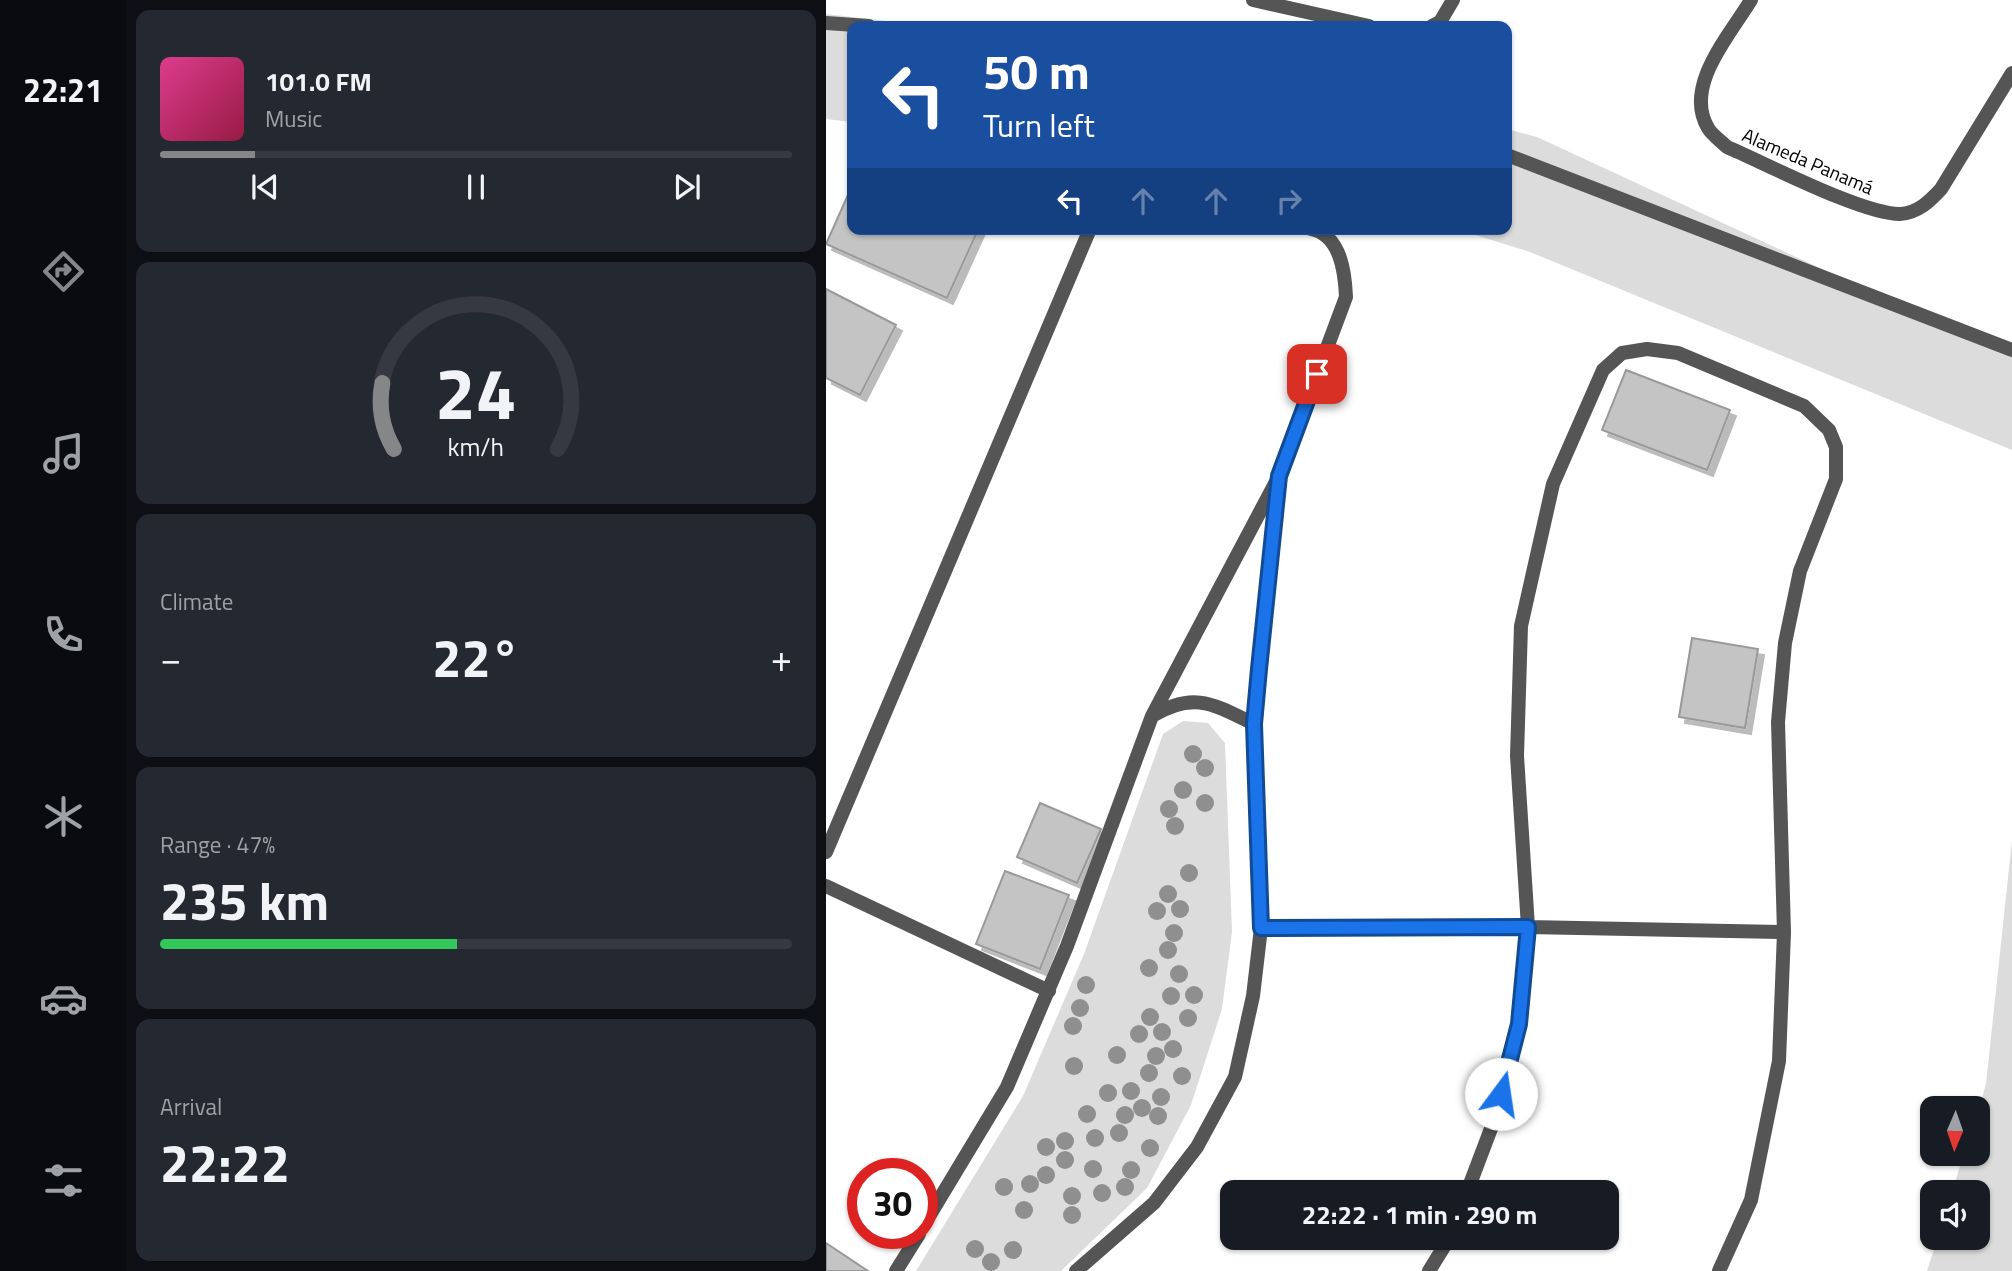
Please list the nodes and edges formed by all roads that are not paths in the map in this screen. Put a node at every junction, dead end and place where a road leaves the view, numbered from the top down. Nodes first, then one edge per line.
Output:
1 (1253, 0) edge
2 (1453, 0) edge
3 (1751, 0) edge
4 (1347, 21) edge
5 (1441, 21) edge
6 (826, 23) edge
7 (847, 24) edge
8 (2012, 73) edge
9 (1512, 157) edge
10 (1087, 235) edge
11 (1322, 235) edge
12 (2012, 350) edge
13 (1279, 476) junction
14 (1152, 716) junction
15 (1254, 724) junction
16 (826, 852) edge
17 (826, 886) edge
18 (1528, 927) junction
19 (1261, 928) junction
20 (1784, 932) junction
21 (1049, 991) junction
22 (1472, 1180) edge
23 (938, 1201) edge
24 (910, 1249) edge
25 (1442, 1250) edge
26 (896, 1271) edge
27 (1076, 1271) edge
28 (1429, 1271) edge
29 (1719, 1271) edge

1 - 4 street
2 - 5 street
3 - 8 street, Alameda Panamá
6 - 7 street
9 - 12 street
10 - 16 street
11 - 13 street
13 - 14 street
13 - 15 street
14 - 15 street
14 - 21 street
15 - 19 street
17 - 21 street
18 - 19 street
18 - 20 street
18 - 20 street
18 - 22 street
19 - 27 street
20 - 29 street
21 - 23 street
24 - 26 street
25 - 28 street

